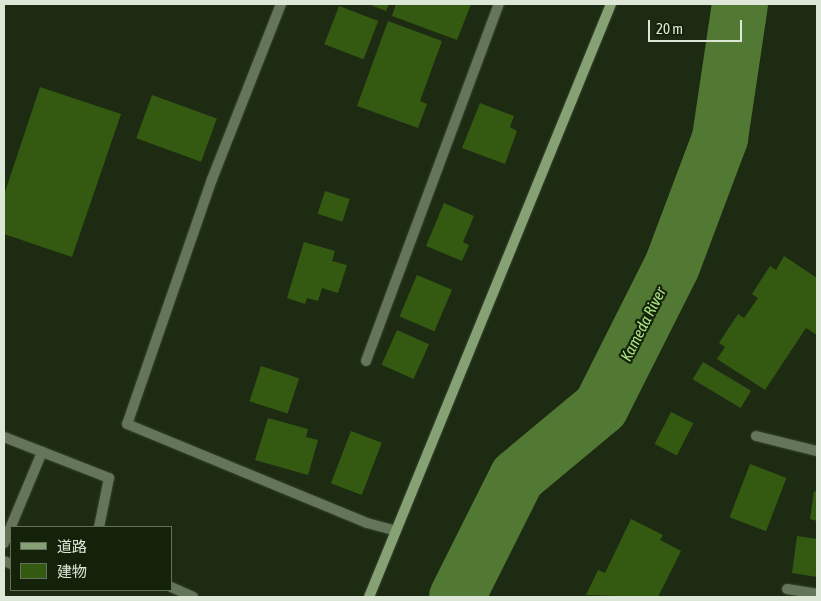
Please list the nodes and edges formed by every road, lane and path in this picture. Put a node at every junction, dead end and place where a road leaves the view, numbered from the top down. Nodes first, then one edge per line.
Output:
1 (281, 4) edge
2 (499, 4) edge
3 (611, 4) edge
4 (366, 360) dead end
5 (756, 436) dead end
6 (4, 437) edge
7 (817, 451) edge
8 (42, 452) junction
9 (11, 526) edge
10 (99, 526) edge
11 (10, 529) edge
12 (396, 531) junction
13 (4, 543) edge
14 (172, 587) edge
15 (787, 589) dead end
16 (817, 594) edge
17 (192, 597) edge
18 (369, 597) edge

1 - 12 street
2 - 4 street
3 - 12 street
5 - 7 street
6 - 8 street
8 - 9 street
8 - 10 street
11 - 13 street
12 - 18 street
14 - 17 street
15 - 16 street

